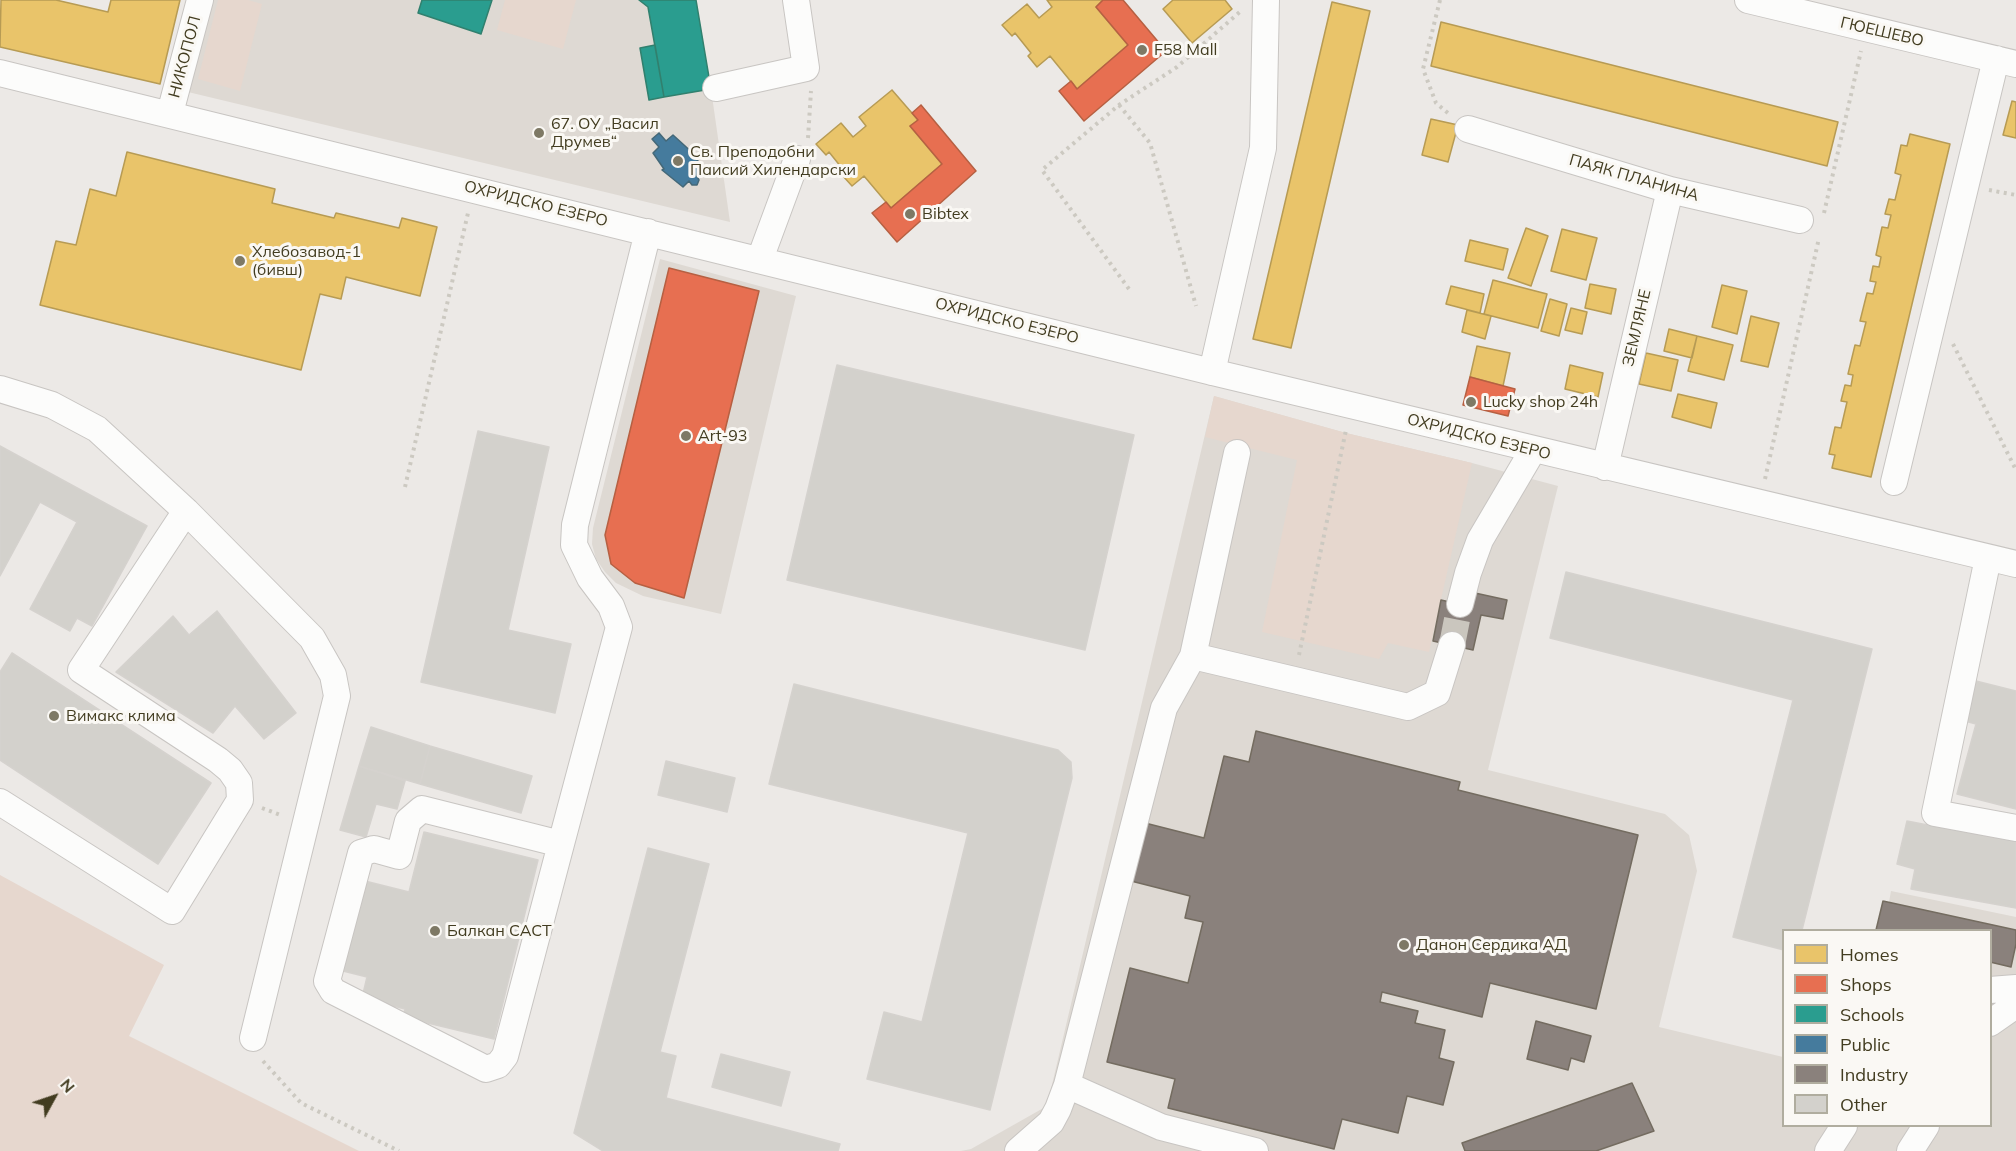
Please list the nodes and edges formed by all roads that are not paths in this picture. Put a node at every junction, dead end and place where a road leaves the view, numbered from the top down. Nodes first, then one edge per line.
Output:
1 (200, 0) edge
2 (796, 0) edge
3 (1748, 0) edge
4 (1255, 4) edge
5 (2006, 62) edge
6 (0, 72) edge
7 (716, 88) dead end
8 (170, 113) junction
9 (1468, 129) road end
10 (797, 159) road end
11 (1670, 190) junction
12 (1814, 224) road end
13 (648, 232) junction
14 (760, 259) junction
15 (1212, 372) junction
16 (0, 388) edge
17 (1533, 450) junction
18 (1237, 453) dead end
19 (1605, 467) junction
20 (1894, 482) dead end
21 (186, 511) junction
22 (1988, 558) junction
23 (2016, 564) edge
24 (1460, 604) tunnel mouth
25 (1452, 645) tunnel mouth
26 (1193, 656) junction
27 (0, 802) edge
28 (2016, 828) edge
29 (561, 844) junction
30 (2016, 988) edge
31 (1992, 990) edge
32 (2016, 1005) edge
33 (1992, 1022) edge
34 (253, 1038) road end
35 (1067, 1085) junction
36 (1843, 1127) edge
37 (1925, 1127) edge
38 (1018, 1151) edge
39 (1255, 1151) edge
40 (1828, 1151) edge
41 (1910, 1151) edge

1 - 8 street, НИКОПОЛ
2 - 7 street
3 - 5 street, ГЮЕШЕВО
4 - 15 street
5 - 20 street
6 - 8 street, ОХРИДСКО ЕЗЕРО
8 - 13 street, ОХРИДСКО ЕЗЕРО
9 - 11 street, ПАЯК ПЛАНИНА
10 - 14 street
11 - 12 street, ПАЯК ПЛАНИНА
11 - 19 street, ЗЕМЛЯНЕ
13 - 14 street, ОХРИДСКО ЕЗЕРО
13 - 29 street
14 - 15 street, ОХРИДСКО ЕЗЕРО
15 - 17 street, ОХРИДСКО ЕЗЕРО
16 - 21 street
17 - 19 street, ОХРИДСКО ЕЗЕРО
17 - 24 street
18 - 26 street
19 - 22 street, ОХРИДСКО ЕЗЕРО
21 - 27 street
21 - 34 street
22 - 23 street, ОХРИДСКО ЕЗЕРО
22 - 28 street
25 - 26 street
26 - 35 street
29 - 29 street
30 - 31 street
32 - 33 street
35 - 38 street
35 - 39 street
36 - 40 street
37 - 41 street

